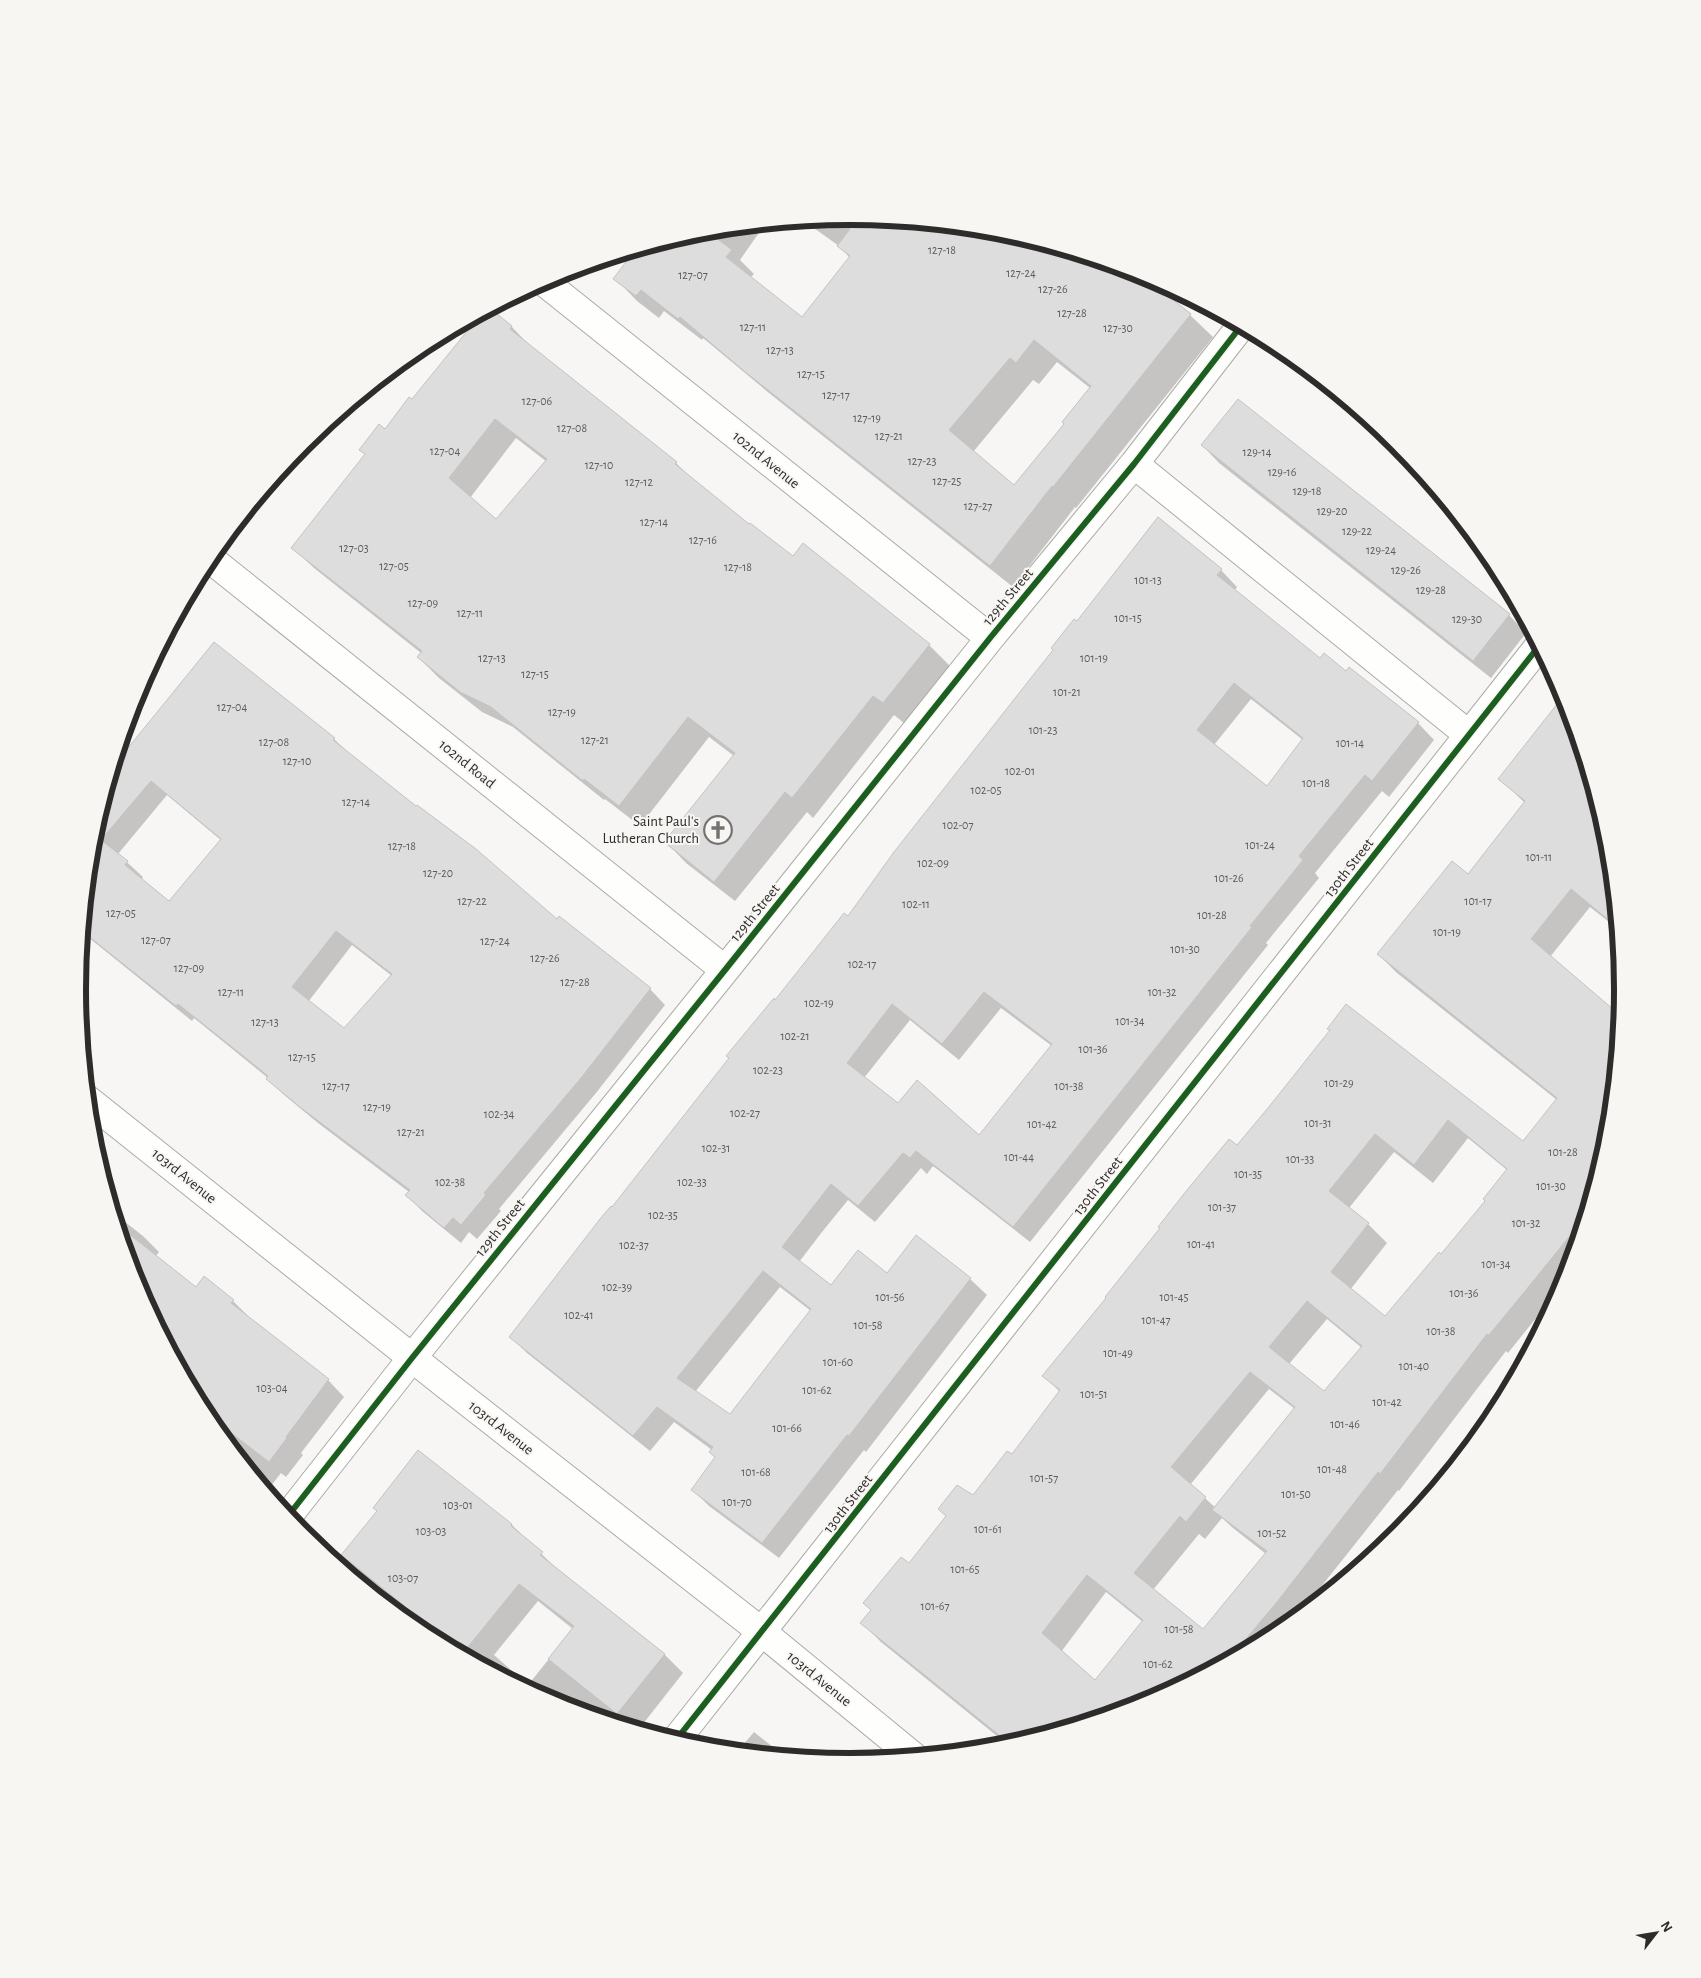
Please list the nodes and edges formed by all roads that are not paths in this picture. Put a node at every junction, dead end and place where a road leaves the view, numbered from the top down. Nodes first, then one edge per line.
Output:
1 (550, 287) edge
2 (1238, 330) edge
3 (1134, 464) junction
4 (216, 563) edge
5 (990, 638) junction
6 (1536, 651) edge
7 (1469, 735) junction
8 (725, 970) junction
9 (96, 1106) edge
10 (412, 1358) junction
11 (292, 1510) edge
12 (762, 1632) junction
13 (681, 1734) edge
14 (907, 1751) edge

1 - 5 street, 102nd Avenue
2 - 3 street, 129th Street
3 - 5 street, 129th Street
3 - 7 street
4 - 8 street, 102nd Road
5 - 8 street, 129th Street
6 - 7 street, 130th Street
7 - 12 street, 130th Street
8 - 10 street, 129th Street
9 - 10 street, 103rd Avenue
10 - 11 street, 129th Street
10 - 12 street, 103rd Avenue
12 - 13 street, 130th Street
12 - 14 street, 103rd Avenue

